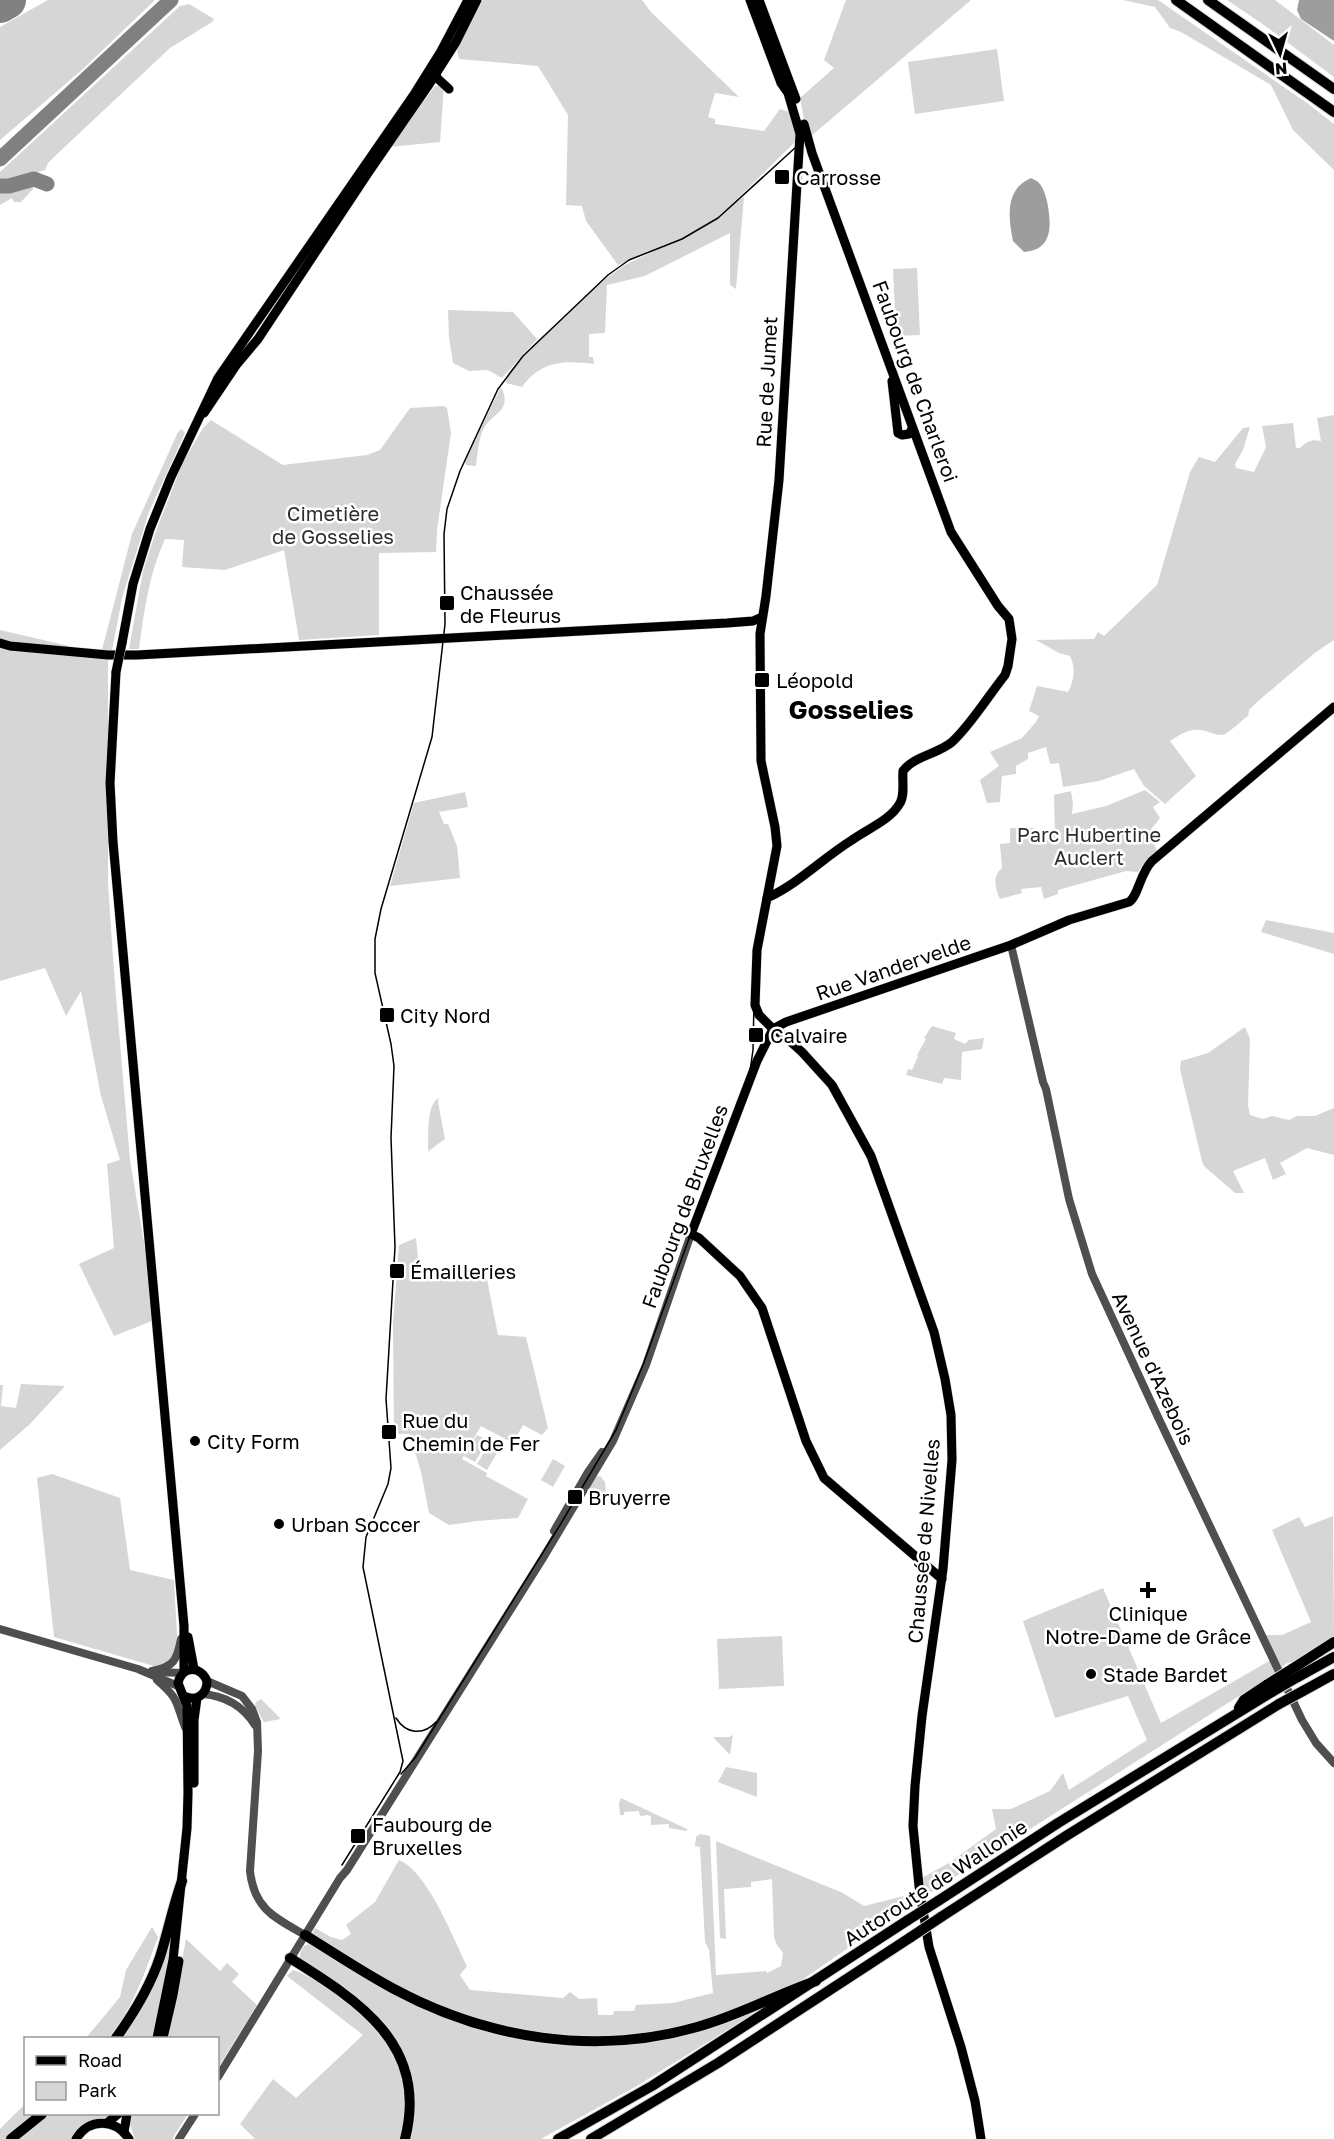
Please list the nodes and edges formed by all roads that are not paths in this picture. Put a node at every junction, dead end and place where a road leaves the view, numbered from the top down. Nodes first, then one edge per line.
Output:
1 (468, 0) edge
2 (477, 0) edge
3 (750, 0) edge
4 (759, 0) edge
5 (1176, 0) edge
6 (1208, 0) edge
7 (440, 53) junction
8 (435, 78) junction
9 (1333, 88) edge
10 (450, 89) dead end
11 (1334, 112) edge
12 (805, 152) junction
13 (828, 200) junction
14 (907, 414) junction
15 (896, 416) junction
16 (198, 419) junction
17 (912, 433) junction
18 (762, 617) junction
19 (0, 643) edge
20 (1334, 707) edge
21 (767, 898) junction
22 (1011, 945) junction
23 (757, 1010) joint
24 (773, 1029) junction
25 (691, 1234) junction
26 (942, 1574) junction
27 (184, 1626) junction
28 (0, 1629) edge
29 (1334, 1642) edge
30 (1334, 1657) edge
31 (194, 1670) junction
32 (183, 1673) junction
33 (1294, 1673) junction
34 (153, 1674) junction
35 (1334, 1674) edge
36 (207, 1681) junction
37 (1334, 1682) edge
38 (178, 1686) junction
39 (1303, 1691) junction
40 (184, 1696) junction
41 (200, 1696) junction
42 (257, 1729) junction
43 (187, 1731) junction
44 (1334, 1763) edge
45 (182, 1881) junction
46 (305, 1935) junction
47 (290, 1958) junction
48 (816, 1981) junction
49 (117, 2037) edge
50 (157, 2037) edge
51 (164, 2037) edge
52 (219, 2075) edge
53 (41, 2115) edge
54 (117, 2115) edge
55 (127, 2115) edge
56 (194, 2115) edge
57 (107, 2123) junction
58 (126, 2136) edge
59 (11, 2139) edge
60 (76, 2139) edge
61 (179, 2139) edge
62 (405, 2139) edge
63 (558, 2139) edge
64 (591, 2139) edge
65 (981, 2139) edge

1 - 7 main road
2 - 8 main road
3 - 12 main road
4 - 12 main road
5 - 11 highway
6 - 9 highway
7 - 8 main road
7 - 16 main road
8 - 10 main road
8 - 16 main road
12 - 13 main road, Faubourg de Charleroi
12 - 18 main road, Rue de Jumet
13 - 14 main road, Faubourg de Charleroi
13 - 15 main road
14 - 15 main road
14 - 17 main road, Faubourg de Charleroi
15 - 17 main road
16 - 27 main road, bridge
17 - 21 main road, Faubourg de Charleroi
18 - 19 main road
18 - 21 main road, Rue de Jumet
20 - 22 main road, Rue Vandervelde
21 - 23 main road, Rue de Jumet
22 - 24 main road, Rue Vandervelde
22 - 44 street, Avenue d'Azebois
23 - 24 main road, Chaussée de Nivelles
24 - 25 main road, Faubourg de Bruxelles
24 - 26 main road, Chaussée de Nivelles
25 - 26 main road
25 - 46 street, Faubourg de Bruxelles
26 - 65 main road, Chaussée de Nivelles
27 - 31 main road
27 - 32 main road
27 - 34 street
28 - 34 street
29 - 33 highway
30 - 33 highway
31 - 32 main road
31 - 36 main road
32 - 34 street
32 - 38 main road
33 - 48 highway, Autoroute de Wallonie, bridge
34 - 38 street
34 - 43 street
35 - 39 highway, Autoroute de Wallonie
36 - 41 main road
36 - 42 street
37 - 39 highway
38 - 40 main road
39 - 64 highway, Autoroute de Wallonie, bridge
40 - 41 main road
40 - 43 main road
41 - 42 street
41 - 51 main road
42 - 46 street
43 - 45 main road
45 - 49 highway
45 - 50 main road
46 - 47 street, Faubourg de Bruxelles
46 - 48 highway
47 - 52 street, Faubourg de Bruxelles
47 - 62 highway
48 - 63 highway, Autoroute de Wallonie
53 - 59 highway
54 - 57 main road
55 - 58 main road
56 - 61 street
57 - 58 main road
57 - 60 main road

